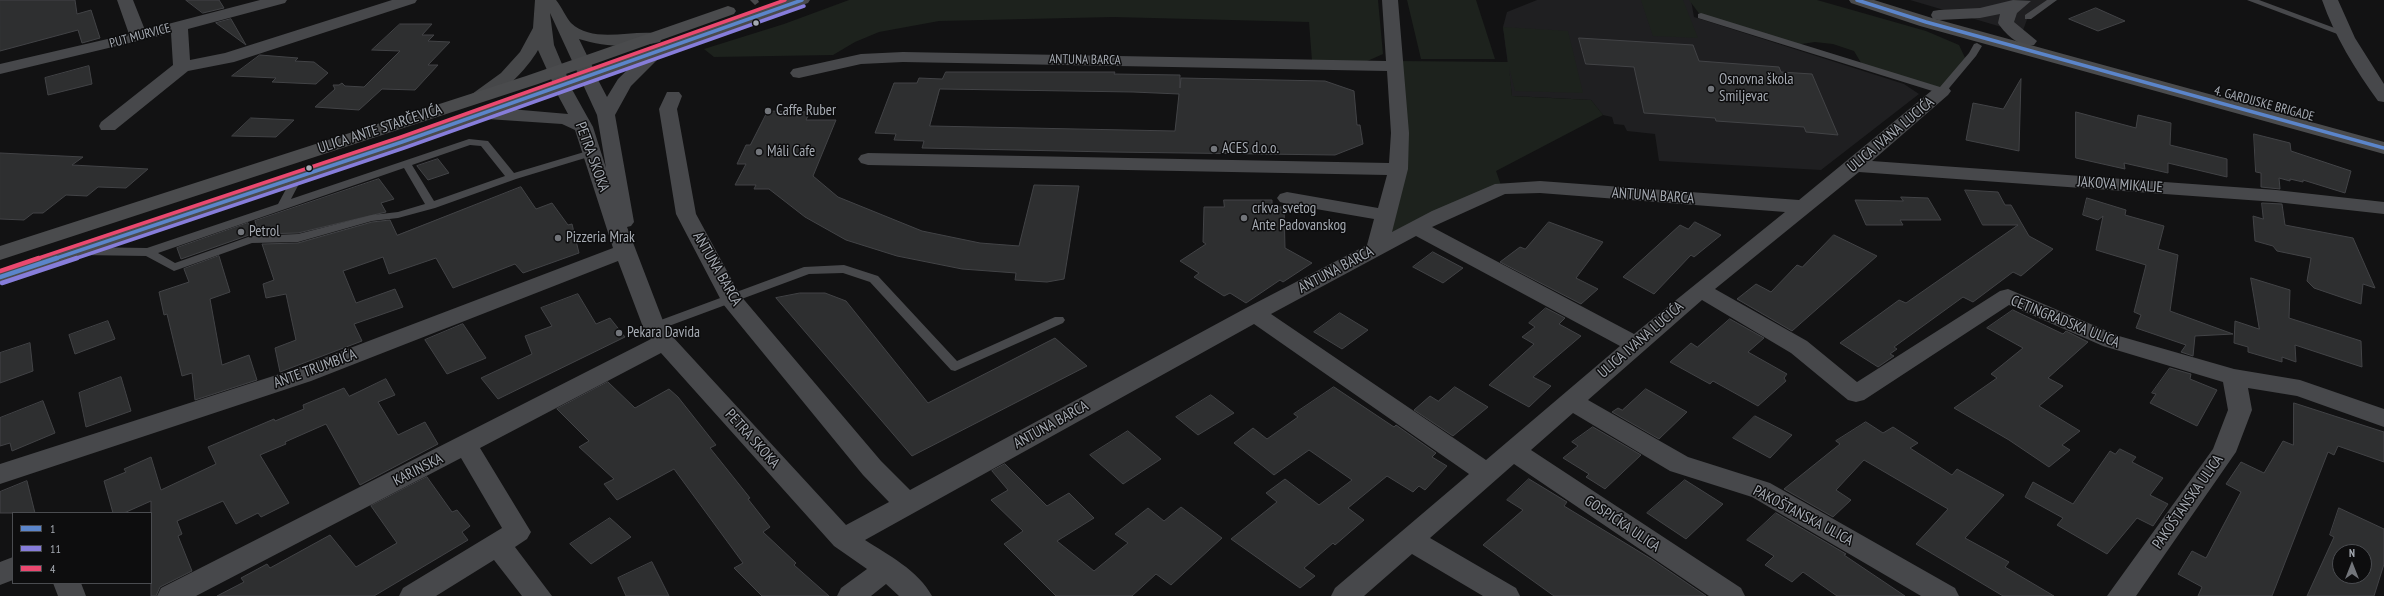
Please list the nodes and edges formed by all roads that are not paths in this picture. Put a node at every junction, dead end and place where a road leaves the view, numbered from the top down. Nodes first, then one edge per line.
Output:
1 (125, 0) edge
2 (279, 0) edge
3 (409, 0) edge
4 (543, 0) edge
5 (546, 0) edge
6 (802, 0) edge
7 (1390, 0) edge
8 (1857, 0) edge
9 (1889, 0) edge
10 (2053, 0) edge
11 (2251, 0) edge
12 (2330, 0) edge
13 (756, 1) edge
14 (2018, 2) edge
15 (1939, 15) junction
16 (1701, 16) dead end
17 (2028, 17) dead end
18 (179, 26) junction
19 (564, 26) junction
20 (540, 31) junction
21 (2343, 33) junction
22 (139, 37) junction
23 (2028, 41) junction
24 (1977, 46) dead end
25 (653, 47) junction
26 (1396, 66) junction
27 (182, 67) junction
28 (0, 69) edge
29 (585, 71) junction
30 (799, 73) dead end
31 (559, 80) junction
32 (1942, 91) junction
33 (673, 96) dead end
34 (2384, 97) edge
35 (482, 106) junction
36 (606, 115) junction
37 (108, 126) dead end
38 (584, 127) junction
39 (2384, 136) edge
40 (2384, 148) edge
41 (591, 153) junction
42 (868, 158) dead end
43 (406, 163) junction
44 (1855, 166) junction
45 (1398, 169) junction
46 (512, 176) junction
47 (296, 180) junction
48 (1287, 198) dead end
49 (282, 206) junction
50 (431, 206) junction
51 (1805, 207) junction
52 (2384, 208) edge
53 (1385, 215) junction
54 (1416, 227) junction
55 (1377, 248) junction
56 (80, 251) junction
57 (625, 251) junction
58 (148, 252) junction
59 (0, 253) edge
60 (0, 277) edge
61 (1700, 290) junction
62 (731, 299) junction
63 (1254, 313) junction
64 (1059, 320) dead end
65 (659, 335) junction
66 (1636, 345) junction
67 (2234, 377) junction
68 (1571, 401) junction
69 (2384, 418) edge
70 (466, 446) junction
71 (1513, 452) junction
72 (0, 474) edge
73 (1488, 474) junction
74 (907, 504) junction
75 (843, 538) junction
76 (1412, 540) junction
77 (498, 545) junction
78 (12, 568) edge
79 (887, 568) junction
80 (0, 574) edge
81 (67, 584) edge
82 (72, 596) edge
83 (171, 596) edge
84 (413, 596) edge
85 (538, 596) edge
86 (851, 596) edge
87 (918, 596) edge
88 (1345, 596) edge
89 (1506, 596) edge
90 (1731, 596) edge
91 (1945, 596) edge
92 (2121, 596) edge

1 - 22 street
2 - 18 street, PUT MURVICE
3 - 27 street
4 - 20 main road
5 - 19 main road
6 - 25 main road, ULICA ANTE STARČEVIĆA
7 - 26 street
8 - 40 main road, 4. GARDIJSKE BRIGADE
9 - 15 main road, 4. GARDIJSKE BRIGADE
10 - 17 lane
11 - 21 lane
12 - 21 street
13 - 25 main road, ULICA ANTE STARČEVIĆA
14 - 15 street
14 - 23 street
15 - 23 main road, 4. GARDIJSKE BRIGADE
16 - 32 lane
18 - 22 street, PUT MURVICE
18 - 27 street
19 - 25 main road
19 - 29 main road
20 - 31 main road
20 - 35 main road
21 - 34 street
22 - 28 street, PUT MURVICE
23 - 39 main road, 4. GARDIJSKE BRIGADE
24 - 32 lane
25 - 29 main road, ULICA ANTE STARČEVIĆA
25 - 36 street
26 - 30 street, ANTUNA BARCA
26 - 45 street
27 - 37 street
29 - 31 main road, ULICA ANTE STARČEVIĆA
29 - 36 street, PETRA SKOKA
31 - 35 main road, ULICA ANTE STARČEVIĆA
31 - 38 street, PETRA SKOKA
32 - 44 street, ULICA IVANA LUCIĆA
33 - 62 street, ANTUNA BARCA
35 - 38 street
35 - 47 main road, ULICA ANTE STARČEVIĆA
35 - 59 main road, ULICA ANTE STARČEVIĆA
36 - 57 street, PETRA SKOKA
38 - 41 street, PETRA SKOKA
41 - 46 lane
41 - 57 street, PETRA SKOKA
42 - 45 street
43 - 46 lane
43 - 49 lane
43 - 50 lane
44 - 51 street, ULICA IVANA LUCIĆA
44 - 52 street, JAKOVA MIKALJE
45 - 53 street
46 - 50 lane
47 - 49 lane
47 - 56 main road, ULICA ANTE STARČEVIĆA
48 - 53 street
49 - 58 lane
50 - 58 lane
51 - 54 street, ANTUNA BARCA
51 - 61 street, ULICA IVANA LUCIĆA
53 - 55 street
54 - 55 street, ANTUNA BARCA
54 - 66 street
55 - 63 street, ANTUNA BARCA
56 - 58 lane
56 - 60 main road, ULICA ANTE STARČEVIĆA
57 - 65 street, PETRA SKOKA
57 - 72 street, ANTE TRUMBIĆA
61 - 66 street, ULICA IVANA LUCIĆA
61 - 67 street, CETINGRADSKA ULICA
62 - 64 lane
62 - 65 lane
62 - 74 street, ANTUNA BARCA
63 - 73 street
63 - 74 street, ANTUNA BARCA
65 - 70 street, KARINSKA
65 - 75 street, PETRA SKOKA
66 - 68 street, ULICA IVANA LUCIĆA
67 - 69 street, CETINGRADSKA ULICA
67 - 92 street, PAKOŠTANSKA ULICA
68 - 71 street, ULICA IVANA LUCIĆA
68 - 91 street, PAKOŠTANSKA ULICA
70 - 77 street
70 - 83 street, KARINSKA
71 - 73 street, ULICA IVANA LUCIĆA
71 - 90 street, GOSPIĆKA ULICA
73 - 76 street, ULICA IVANA LUCIĆA
74 - 75 street, ANTUNA BARCA
75 - 79 street, PETRA SKOKA
76 - 88 street, ULICA IVANA LUCIĆA
76 - 89 street
77 - 84 street
77 - 85 street
78 - 80 street
79 - 86 street
79 - 87 street, PETRA SKOKA
81 - 82 street

